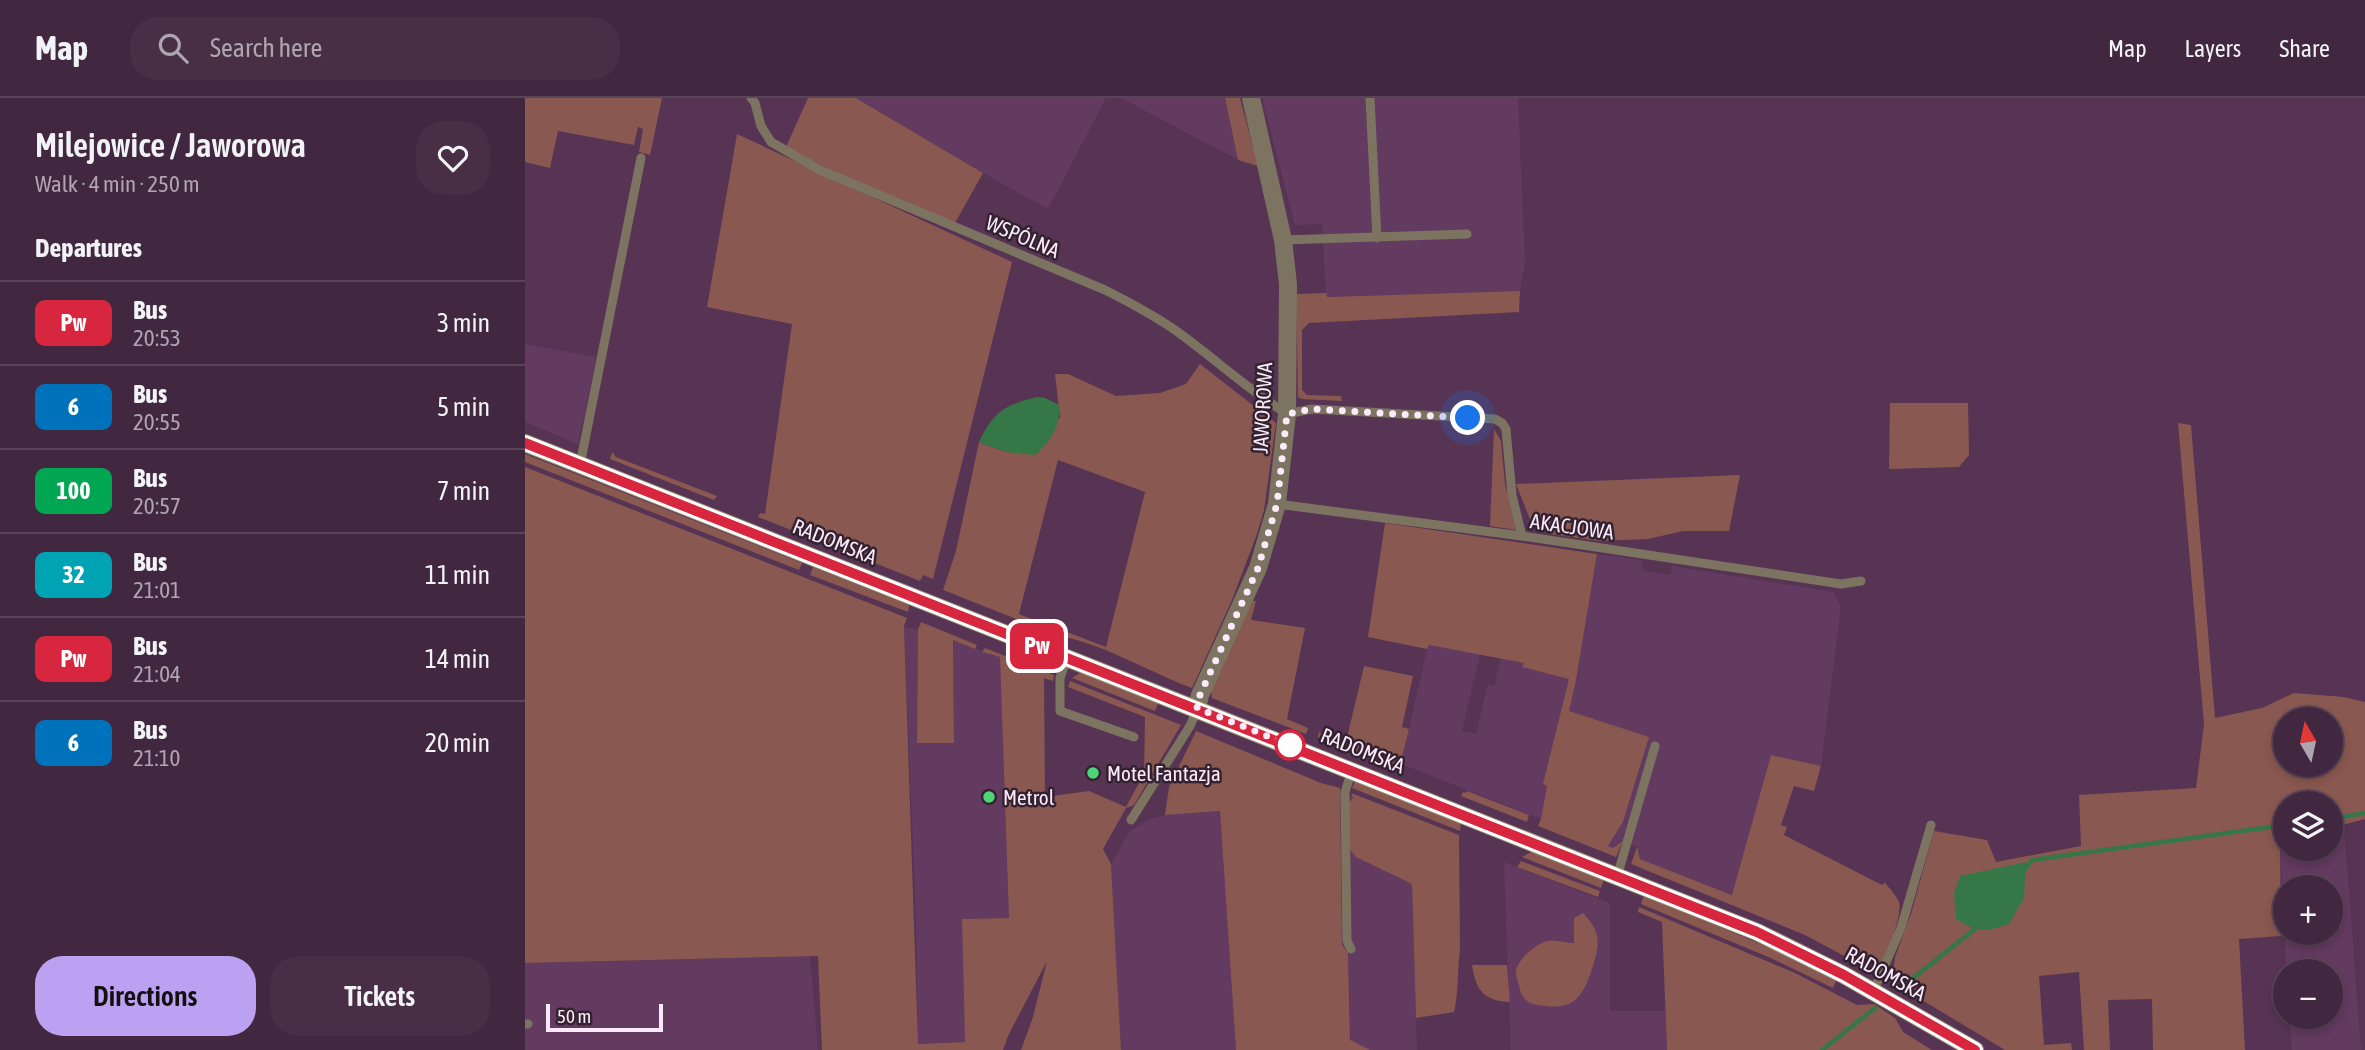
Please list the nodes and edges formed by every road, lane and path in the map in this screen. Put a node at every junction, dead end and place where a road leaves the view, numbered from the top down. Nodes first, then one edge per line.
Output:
1 (751, 98) edge
2 (1251, 98) edge
3 (1370, 98) edge
4 (641, 158) dead end
5 (1467, 234) dead end
6 (1377, 238) junction
7 (1283, 240) junction
8 (1287, 414) junction
9 (525, 443) edge
10 (580, 464) junction
11 (1277, 504) junction
12 (1522, 536) junction
13 (1861, 581) dead end
14 (1067, 658) junction
15 (1197, 708) junction
16 (1134, 737) dead end
17 (1655, 746) dead end
18 (1352, 770) junction
19 (1131, 820) dead end
20 (1931, 825) dead end
21 (1617, 877) junction
22 (1351, 949) dead end
23 (1873, 992) junction
24 (1975, 1050) edge

1 - 8 lane, WSPÓLNA
2 - 7 street, JAWOROWA
3 - 6 lane
4 - 10 lane
5 - 6 lane
6 - 7 lane
7 - 8 street, JAWOROWA
8 - 11 street, JAWOROWA
8 - 12 lane
9 - 10 main road, RADOMSKA
10 - 14 main road, RADOMSKA
11 - 12 lane, AKACJOWA
11 - 15 street, JAWOROWA
12 - 13 lane, AKACJOWA
14 - 15 main road, RADOMSKA
14 - 16 lane
15 - 18 main road, RADOMSKA
15 - 19 lane
17 - 21 lane
18 - 21 main road, RADOMSKA
18 - 22 lane
20 - 23 lane
21 - 23 main road, RADOMSKA
23 - 24 main road, RADOMSKA

